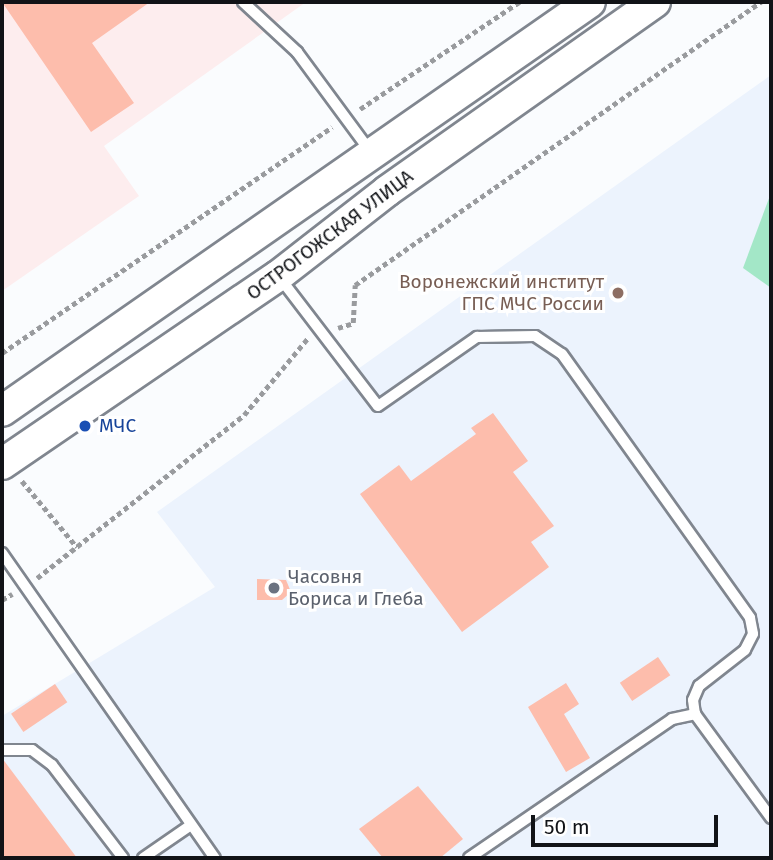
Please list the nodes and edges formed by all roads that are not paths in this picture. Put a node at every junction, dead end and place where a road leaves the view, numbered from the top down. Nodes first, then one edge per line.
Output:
1 (243, 2) edge
2 (590, 2) edge
3 (655, 2) edge
4 (372, 154) junction
5 (278, 276) junction
6 (2, 411) edge
7 (4, 463) edge
8 (2, 553) edge
9 (695, 714) junction
10 (2, 750) edge
11 (771, 818) edge
12 (191, 825) junction
13 (123, 858) edge
14 (143, 858) edge
15 (215, 858) edge
16 (469, 858) edge

1 - 4 lane
2 - 4 street
3 - 5 street, ОСТРОГОЖСКАЯ УЛИЦА
4 - 6 street
5 - 7 street, ОСТРОГОЖСКАЯ УЛИЦА
5 - 9 lane
8 - 12 lane
9 - 11 lane
9 - 16 lane
10 - 13 lane
12 - 14 lane
12 - 15 lane

